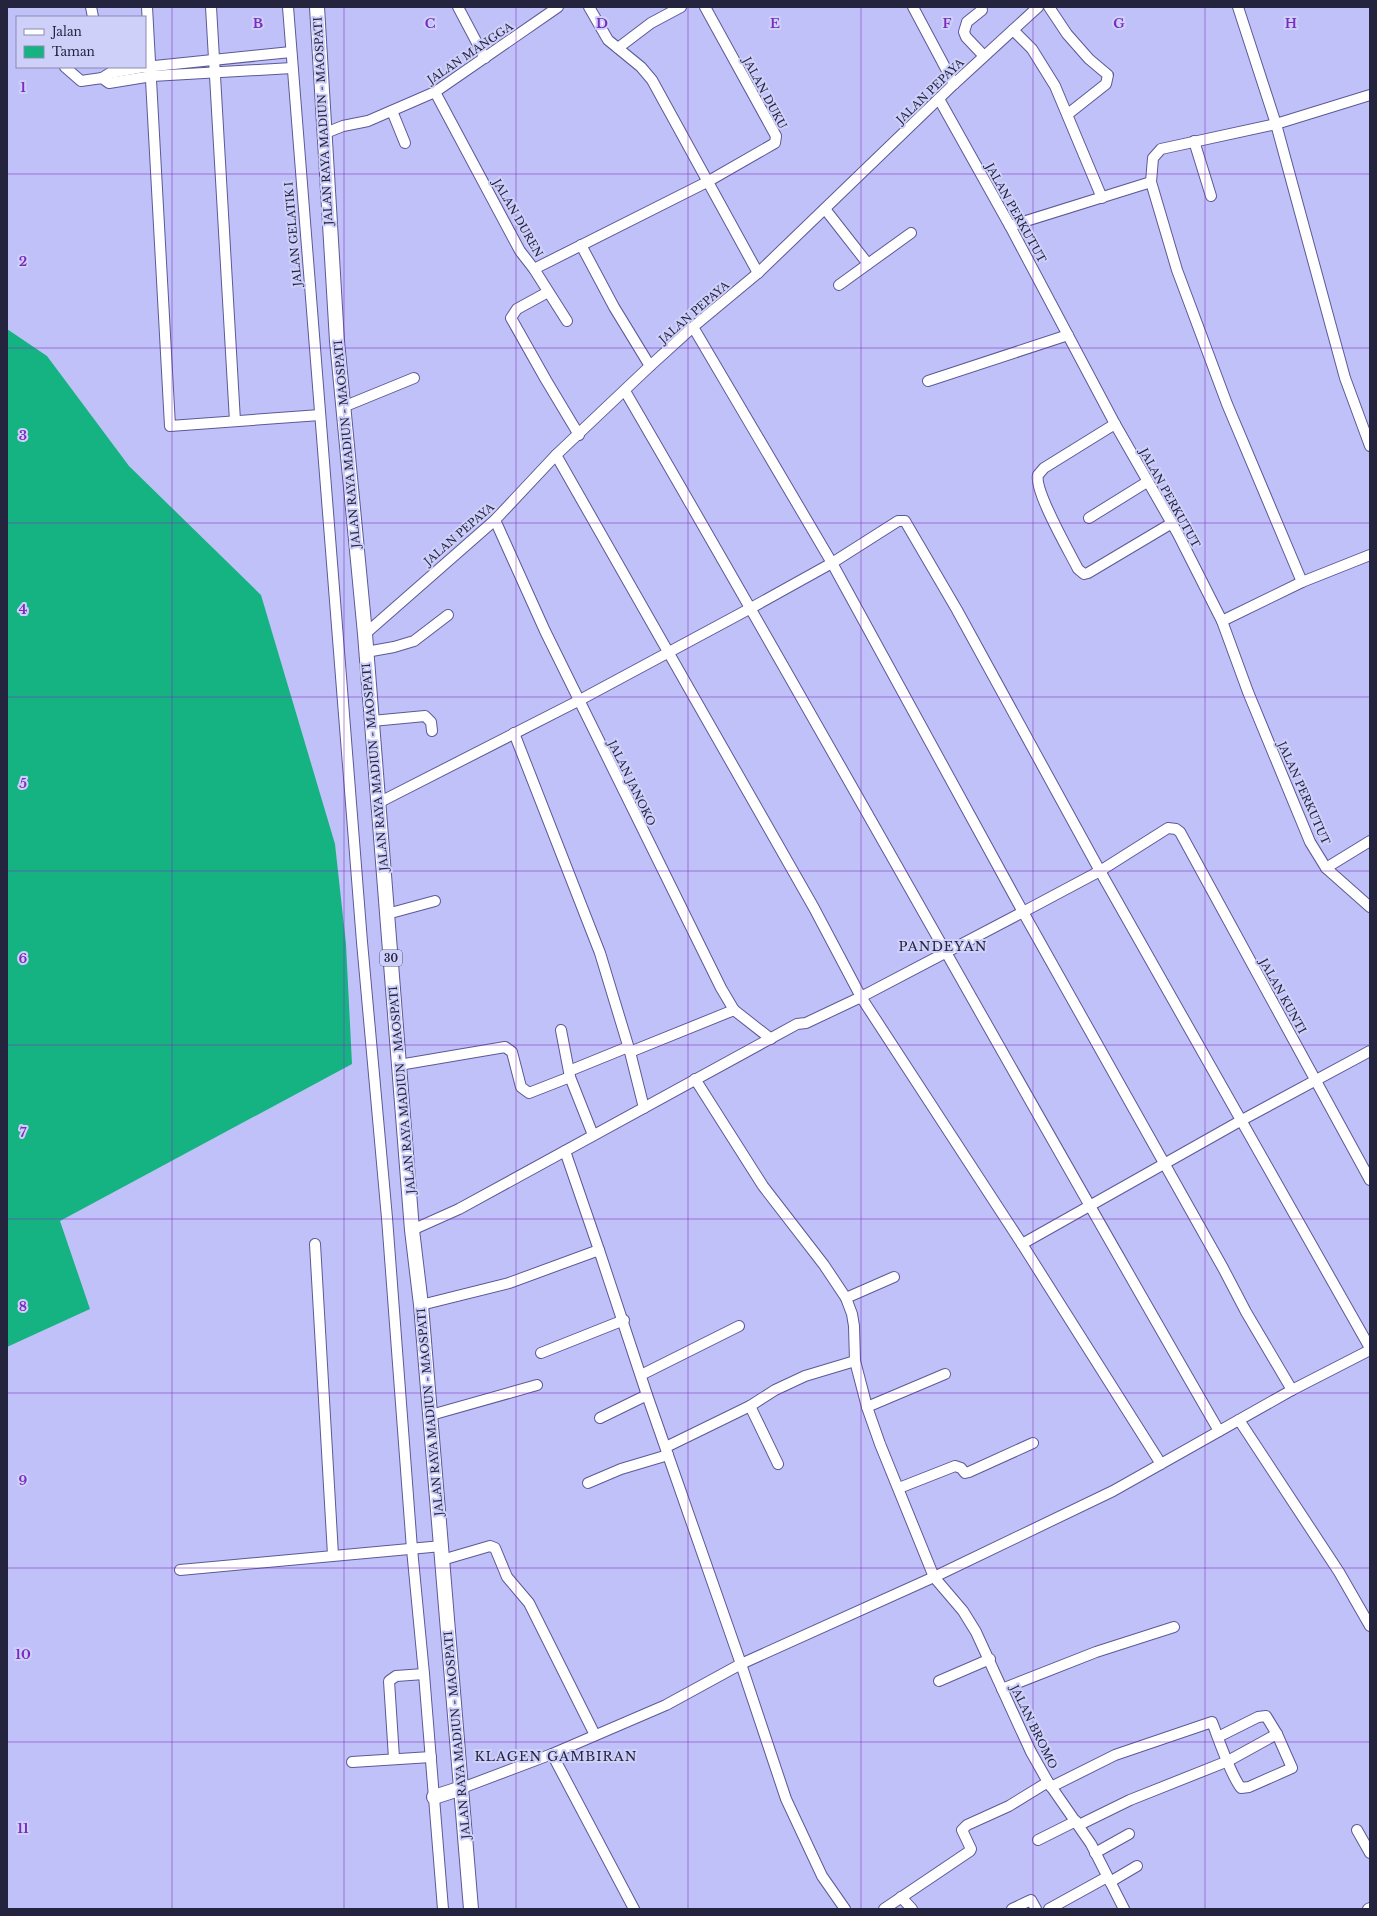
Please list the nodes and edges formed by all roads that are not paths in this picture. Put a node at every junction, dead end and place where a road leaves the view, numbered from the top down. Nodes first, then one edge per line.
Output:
1 (147, 7) edge
2 (211, 7) edge
3 (288, 7) edge
4 (317, 7) edge
5 (458, 7) edge
6 (558, 7) edge
7 (589, 7) edge
8 (681, 7) edge
9 (706, 7) edge
10 (913, 7) edge
11 (1038, 7) edge
12 (1048, 7) edge
13 (1238, 7) edge
14 (982, 10) dead end
15 (1013, 30) junction
16 (618, 48) junction
17 (291, 52) junction
18 (984, 56) junction
19 (485, 58) junction
20 (214, 59) junction
21 (146, 66) edge
22 (66, 68) edge
23 (292, 68) junction
24 (119, 69) edge
25 (215, 72) junction
26 (152, 76) junction
27 (102, 78) junction
28 (954, 84) junction
29 (435, 92) junction
30 (1370, 95) edge
31 (939, 99) junction
32 (392, 111) junction
33 (1068, 114) junction
34 (1276, 124) junction
35 (323, 134) junction
36 (1194, 141) junction
37 (405, 143) dead end
38 (707, 182) junction
39 (1151, 182) junction
40 (1211, 196) dead end
41 (1102, 198) junction
42 (825, 209) junction
43 (1010, 226) junction
44 (911, 233) dead end
45 (581, 245) junction
46 (868, 264) junction
47 (534, 269) junction
48 (758, 273) junction
49 (839, 285) dead end
50 (548, 292) junction
51 (567, 321) dead end
52 (693, 327) junction
53 (1068, 335) junction
54 (650, 366) junction
55 (414, 378) dead end
56 (928, 382) dead end
57 (625, 391) junction
58 (343, 408) junction
59 (320, 415) junction
60 (235, 421) junction
61 (1115, 424) junction
62 (579, 434) junction
63 (1370, 446) edge
64 (556, 455) junction
65 (1147, 482) junction
66 (1089, 518) dead end
67 (495, 520) junction
68 (1172, 523) junction
69 (1370, 556) edge
70 (832, 564) junction
71 (1302, 582) junction
72 (751, 608) junction
73 (448, 615) dead end
74 (1222, 621) junction
75 (365, 634) junction
76 (366, 652) junction
77 (668, 652) junction
78 (578, 701) junction
79 (372, 721) junction
80 (432, 731) dead end
81 (514, 733) junction
82 (378, 803) junction
83 (1370, 841) edge
84 (1326, 868) junction
85 (1100, 870) junction
86 (436, 901) dead end
87 (1370, 907) edge
88 (1023, 912) junction
89 (387, 914) junction
90 (946, 952) junction
91 (861, 997) junction
92 (734, 1010) junction
93 (561, 1030) dead end
94 (771, 1038) junction
95 (629, 1049) junction
96 (1370, 1051) edge
97 (399, 1065) junction
98 (570, 1074) junction
99 (695, 1079) junction
100 (1315, 1080) junction
101 (644, 1108) junction
102 (1242, 1120) junction
103 (593, 1135) junction
104 (565, 1151) junction
105 (1166, 1164) junction
106 (1370, 1180) edge
107 (1089, 1206) junction
108 (412, 1230) junction
109 (315, 1244) dead end
110 (1022, 1244) junction
111 (599, 1250) junction
112 (894, 1278) dead end
113 (846, 1298) junction
114 (421, 1305) junction
115 (624, 1320) junction
116 (739, 1326) dead end
117 (1370, 1349) edge
118 (541, 1353) dead end
119 (855, 1361) junction
120 (945, 1374) dead end
121 (641, 1375) junction
122 (537, 1385) dead end
123 (1292, 1390) junction
124 (647, 1395) junction
125 (750, 1406) junction
126 (867, 1406) junction
127 (431, 1415) junction
128 (600, 1418) dead end
129 (1239, 1420) junction
130 (1219, 1431) junction
131 (1033, 1443) dead end
132 (667, 1451) junction
133 (778, 1464) dead end
134 (1161, 1464) junction
135 (588, 1483) dead end
136 (899, 1488) junction
137 (412, 1549) junction
138 (442, 1553) junction
139 (333, 1555) junction
140 (180, 1570) dead end
141 (934, 1577) junction
142 (1370, 1626) edge
143 (1174, 1627) dead end
144 (990, 1659) junction
145 (741, 1664) junction
146 (424, 1674) junction
147 (939, 1681) dead end
148 (1002, 1689) junction
149 (1277, 1734) junction
150 (595, 1735) junction
151 (1218, 1737) junction
152 (552, 1754) junction
153 (430, 1757) junction
154 (394, 1758) junction
155 (1228, 1760) junction
156 (352, 1762) dead end
157 (1050, 1784) junction
158 (462, 1788) junction
159 (434, 1797) junction
160 (1078, 1823) junction
161 (1357, 1830) dead end
162 (1129, 1834) dead end
163 (1038, 1840) dead end
164 (1095, 1853) junction
165 (1370, 1853) edge
166 (1137, 1866) dead end
167 (1108, 1879) junction
168 (901, 1897) junction
169 (443, 1909) edge
170 (471, 1909) edge
171 (634, 1909) edge
172 (844, 1909) edge
173 (884, 1909) edge
174 (912, 1909) edge
175 (1012, 1909) edge
176 (1036, 1909) edge
177 (1049, 1909) edge
178 (1124, 1909) edge

1 - 21 street
2 - 20 street
3 - 17 street, JALAN GELATIK I
4 - 35 highway, JALAN RAYA MADIUN - MAOSPATI / 30
5 - 19 street
6 - 19 street, JALAN MANGGA
7 - 16 street
8 - 16 street
9 - 38 street, JALAN DUKU
10 - 28 street
11 - 15 street, JALAN PEPAYA
12 - 33 street
13 - 34 street
14 - 18 street
15 - 18 street, JALAN PEPAYA
15 - 33 street
16 - 38 street
17 - 20 street
17 - 23 street, JALAN GELATIK I
18 - 28 street, JALAN PEPAYA
19 - 29 street, JALAN MANGGA
20 - 21 street
20 - 25 street
21 - 26 street
22 - 27 street
23 - 25 street
23 - 59 street, JALAN GELATIK I
24 - 27 street
25 - 26 street
25 - 60 street
26 - 27 street
26 - 60 street
28 - 31 street, JALAN PEPAYA
29 - 32 street, JALAN MANGGA
29 - 47 street, JALAN DUREN
30 - 34 street
31 - 42 street, JALAN PEPAYA
31 - 43 street, JALAN PERKUTUT
32 - 35 street, JALAN MANGGA
32 - 37 street
33 - 41 street
34 - 36 street
34 - 63 street
35 - 58 highway, JALAN RAYA MADIUN - MAOSPATI / 30
36 - 39 street
36 - 40 street
38 - 45 street, JALAN DUREN
38 - 48 street
39 - 41 street
39 - 71 street
41 - 43 street
42 - 46 street
42 - 48 street, JALAN PEPAYA
43 - 53 street, JALAN PERKUTUT
44 - 46 street
45 - 47 street, JALAN DUREN
45 - 54 street
46 - 49 street
47 - 50 street
48 - 52 street, JALAN PEPAYA
50 - 51 street
50 - 62 street
52 - 54 street, JALAN PEPAYA
52 - 70 street
53 - 56 street
53 - 61 street, JALAN PERKUTUT
54 - 57 street, JALAN PEPAYA
55 - 58 street
57 - 62 street, JALAN PEPAYA
57 - 72 street
58 - 75 highway, JALAN RAYA MADIUN - MAOSPATI / 30
59 - 60 street
59 - 137 street, JALAN GELATIK I
61 - 65 street, JALAN PERKUTUT
61 - 68 street
62 - 64 street, JALAN PEPAYA
64 - 67 street, JALAN PEPAYA
64 - 77 street
65 - 66 street
65 - 68 street, JALAN PERKUTUT
67 - 75 street, JALAN PEPAYA
67 - 78 street, JALAN JANOKO
68 - 74 street, JALAN PERKUTUT
69 - 71 street
70 - 72 street
70 - 85 street
70 - 88 street
71 - 74 street
72 - 77 street
72 - 90 street
73 - 76 street
74 - 84 street, JALAN PERKUTUT
75 - 76 highway, JALAN RAYA MADIUN - MAOSPATI / 30
76 - 79 highway, JALAN RAYA MADIUN - MAOSPATI / 30
77 - 78 street
77 - 91 street
78 - 81 street
78 - 92 street, JALAN JANOKO
79 - 80 street
79 - 82 highway, JALAN RAYA MADIUN - MAOSPATI / 30
81 - 82 street
81 - 95 street
82 - 89 highway, JALAN RAYA MADIUN - MAOSPATI / 30
83 - 84 street
84 - 87 street, JALAN PERKUTUT
85 - 88 street
85 - 100 street, JALAN KUNTI
85 - 102 street
86 - 89 street
88 - 90 street
88 - 105 street
89 - 97 highway, JALAN RAYA MADIUN - MAOSPATI / 30
90 - 91 street
90 - 107 street
91 - 94 street
91 - 110 street
92 - 94 street, JALAN JANOKO
92 - 95 street
93 - 98 street
94 - 99 street
95 - 98 street
95 - 101 street
96 - 100 street
97 - 98 street
97 - 108 highway, JALAN RAYA MADIUN - MAOSPATI / 30
98 - 103 street
99 - 101 street
99 - 113 street, JALAN BROMO
100 - 102 street
100 - 106 street, JALAN KUNTI
101 - 103 street
102 - 105 street
102 - 117 street
103 - 104 street
104 - 108 street
104 - 111 street
105 - 107 street
105 - 123 street
107 - 110 street
107 - 130 street
108 - 114 highway, JALAN RAYA MADIUN - MAOSPATI / 30
109 - 139 street
110 - 134 street
111 - 114 street
111 - 115 street
112 - 113 street
113 - 119 street, JALAN BROMO
114 - 127 highway, JALAN RAYA MADIUN - MAOSPATI / 30
115 - 118 street
115 - 121 street
116 - 121 street
117 - 123 street
119 - 125 street
119 - 126 street, JALAN BROMO
120 - 126 street
121 - 124 street
122 - 127 street
123 - 129 street
124 - 128 street
124 - 132 street
125 - 132 street
125 - 133 street
126 - 136 street, JALAN BROMO
127 - 138 highway, JALAN RAYA MADIUN - MAOSPATI / 30
129 - 130 street
129 - 142 street
130 - 134 street
131 - 136 street
132 - 135 street
132 - 145 street
134 - 141 street
136 - 141 street, JALAN BROMO
137 - 138 street
137 - 139 street
137 - 146 street, JALAN GELATIK I
138 - 150 street
138 - 158 highway, JALAN RAYA MADIUN - MAOSPATI / 30
139 - 140 street
141 - 144 street, JALAN BROMO
141 - 145 street
143 - 148 street
144 - 147 street
144 - 148 street, JALAN BROMO
145 - 150 street
145 - 172 street
146 - 153 street, JALAN GELATIK I
146 - 154 street
148 - 157 street, JALAN BROMO
149 - 151 street
149 - 155 street
149 - 155 street
150 - 152 street
151 - 155 street
151 - 157 street
152 - 158 street
152 - 171 street
153 - 154 street
153 - 159 street, JALAN GELATIK I
154 - 156 street
155 - 160 street
157 - 160 street, JALAN BROMO
157 - 168 street
158 - 159 highway
158 - 170 highway, JALAN RAYA MADIUN - MAOSPATI / 30
159 - 169 street, JALAN GELATIK I
160 - 163 street
160 - 164 street, JALAN BROMO
161 - 165 street
162 - 164 street
164 - 167 street, JALAN BROMO
166 - 167 street
167 - 177 street
167 - 178 street, JALAN BROMO
168 - 173 street
168 - 174 street
175 - 176 street

